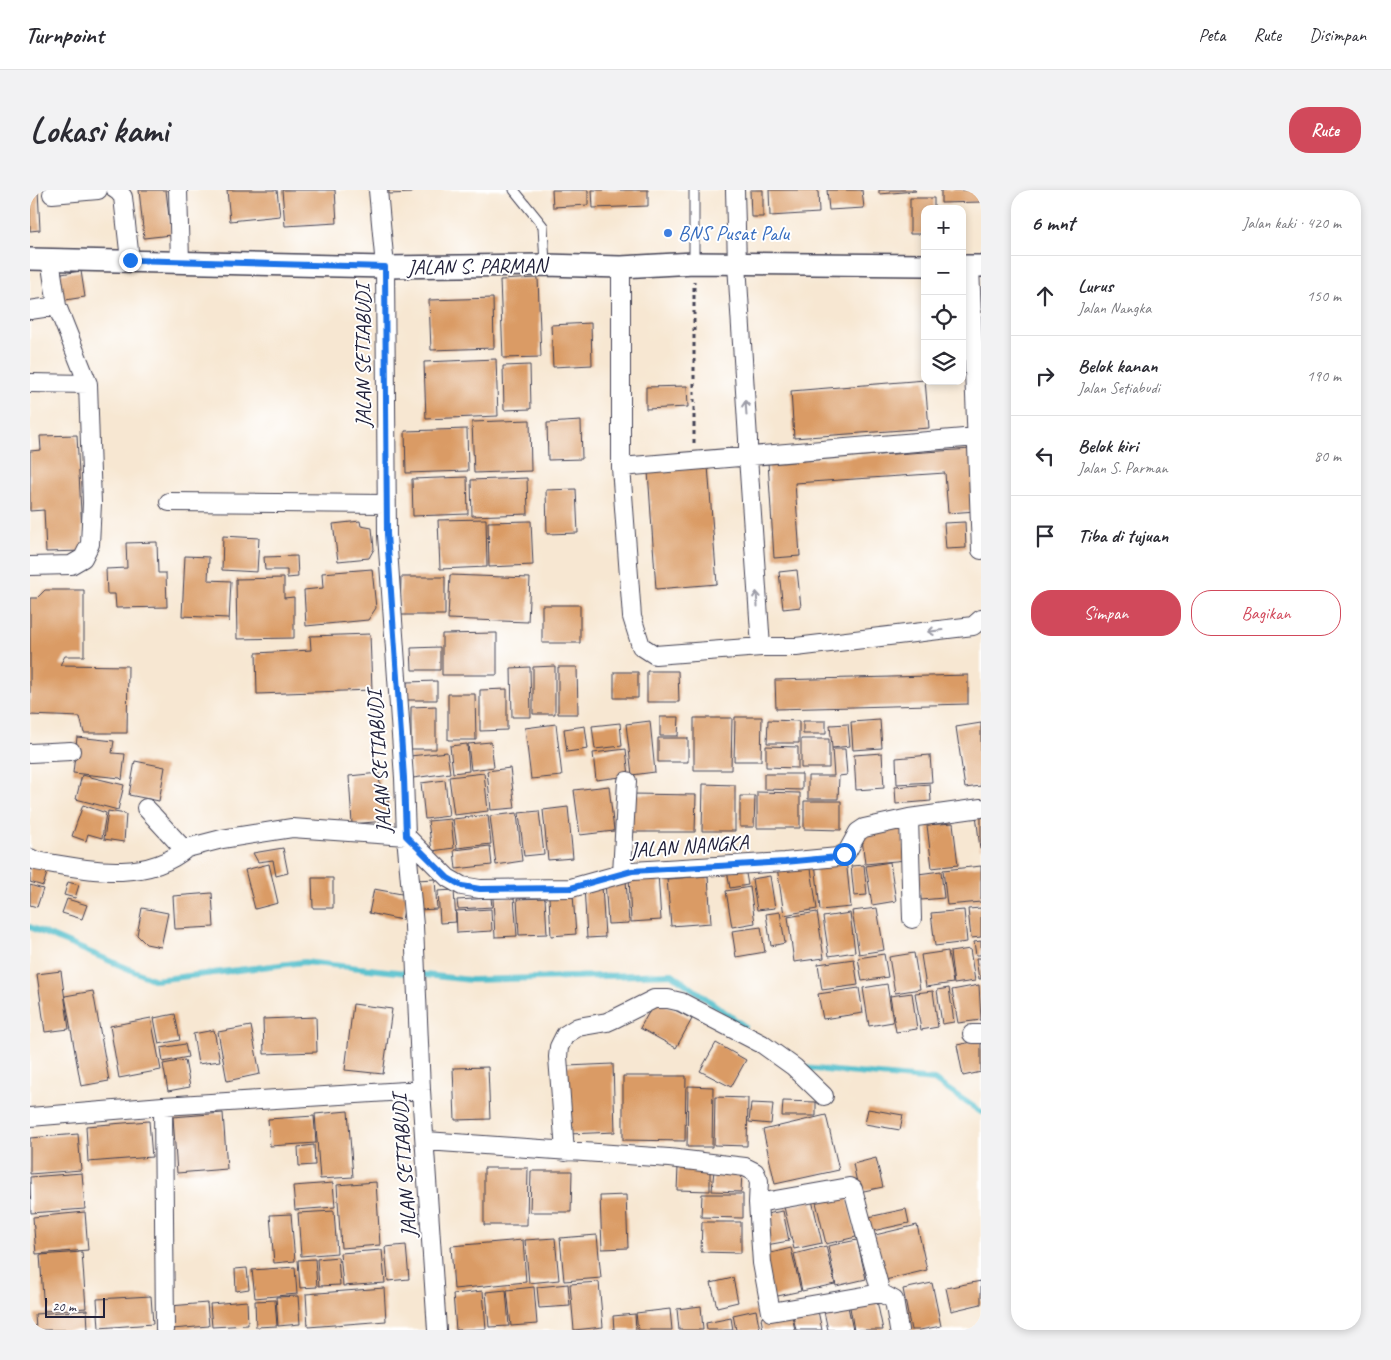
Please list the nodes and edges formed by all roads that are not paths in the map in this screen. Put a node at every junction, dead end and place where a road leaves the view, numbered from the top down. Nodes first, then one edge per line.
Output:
1 (98, 190) edge
2 (116, 190) edge
3 (178, 190) edge
4 (378, 190) edge
5 (514, 190) edge
6 (694, 190) edge
7 (735, 190) edge
8 (52, 194) dead end
9 (40, 259) edge
10 (130, 260) junction
11 (180, 261) junction
12 (694, 263) junction
13 (737, 264) junction
14 (545, 265) junction
15 (921, 265) edge
16 (971, 266) edge
17 (385, 267) junction
18 (621, 267) junction
19 (57, 306) junction
20 (30, 310) edge
21 (30, 383) edge
22 (88, 384) junction
23 (976, 437) junction
24 (748, 457) junction
25 (621, 467) junction
26 (169, 502) dead end
27 (386, 504) junction
28 (981, 550) edge
29 (30, 566) edge
30 (981, 620) edge
31 (761, 647) junction
32 (71, 751) dead end
33 (30, 753) edge
34 (627, 780) dead end
35 (981, 808) edge
36 (152, 814) dead end
37 (909, 818) junction
38 (406, 836) junction
39 (187, 848) junction
40 (30, 858) edge
41 (622, 873) junction
42 (912, 919) dead end
43 (421, 1090) junction
44 (824, 1096) dead end
45 (164, 1106) junction
46 (30, 1117) edge
47 (426, 1141) junction
48 (565, 1152) junction
49 (758, 1203) junction
50 (881, 1293) junction
51 (165, 1330) edge
52 (437, 1330) edge
53 (899, 1330) edge

1 - 8 street
2 - 10 street
3 - 11 street
4 - 17 street, JALAN SETIABUDI
5 - 14 lane
6 - 12 lane
7 - 13 street
9 - 10 street, JALAN S. PARMAN
9 - 19 street
10 - 11 street, JALAN S. PARMAN
11 - 17 street, JALAN S. PARMAN
12 - 13 street, JALAN S. PARMAN
12 - 18 street, JALAN S. PARMAN
13 - 15 street, JALAN S. PARMAN
24 -> 13 street
14 - 17 street, JALAN S. PARMAN
14 - 18 street, JALAN S. PARMAN
16 - 23 street
17 - 27 street, JALAN SETIABUDI
18 - 25 street
19 - 20 street
19 - 22 street
21 - 22 street
22 - 29 street
23 - 24 street
23 - 28 street
24 - 25 street
31 -> 24 street
25 - 31 street
26 - 27 street
27 - 38 street, JALAN SETIABUDI
30 -> 31 street
32 - 33 street
34 - 41 street
35 - 37 street, JALAN NANGKA
36 - 39 street
37 - 41 street, JALAN NANGKA
37 - 42 street
38 - 39 street
38 - 41 street, JALAN NANGKA
38 - 43 street, JALAN SETIABUDI
39 - 40 street
43 - 45 street
43 - 47 street, JALAN SETIABUDI
44 - 48 street
45 - 46 street
45 - 51 street
47 - 48 street
47 - 52 street, JALAN SETIABUDI
48 - 49 street
49 - 50 street
49 - 50 street
50 - 53 street

